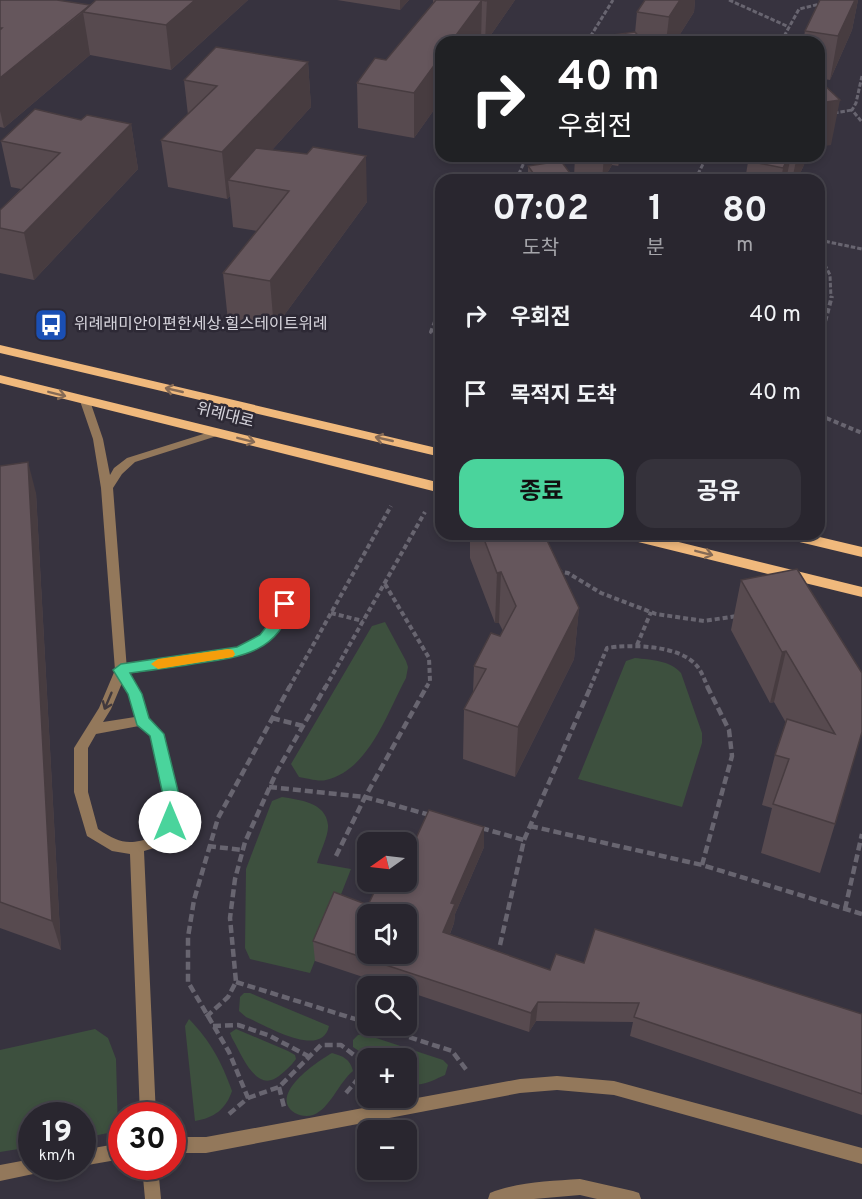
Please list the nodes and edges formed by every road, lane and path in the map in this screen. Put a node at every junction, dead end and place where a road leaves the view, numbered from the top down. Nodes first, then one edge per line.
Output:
1 (613, 0) edge
2 (729, 0) edge
3 (824, 0) edge
4 (789, 27) junction
5 (591, 36) edge
6 (784, 36) edge
7 (862, 76) edge
8 (852, 110) junction
9 (826, 113) edge
10 (862, 122) edge
11 (825, 241) edge
12 (862, 249) edge
13 (825, 265) edge
14 (435, 322) edge
15 (825, 322) edge
16 (435, 334) edge
17 (0, 349) edge
18 (0, 380) edge
19 (86, 401) junction
20 (825, 418) edge
21 (216, 433) junction
22 (862, 433) edge
23 (435, 452) edge
24 (435, 487) edge
25 (107, 488) junction
26 (390, 506) dead end
27 (425, 512) dead end
28 (650, 540) edge
29 (812, 540) edge
30 (862, 552) edge
31 (547, 570) edge
32 (384, 583) junction
33 (283, 590) dead end
34 (862, 592) edge
35 (651, 612) junction
36 (331, 613) junction
37 (747, 615) edge
38 (363, 621) junction
39 (637, 645) junction
40 (121, 670) junction
41 (272, 718) junction
42 (142, 721) junction
43 (303, 726) junction
44 (92, 730) junction
45 (269, 787) junction
46 (365, 797) junction
47 (433, 815) edge
48 (530, 826) junction
49 (478, 828) edge
50 (862, 834) edge
51 (524, 840) junction
52 (208, 846) junction
53 (137, 848) junction
54 (242, 850) junction
55 (336, 856) dead end
56 (702, 864) junction
57 (845, 909) junction
58 (862, 914) edge
59 (500, 945) dead end
60 (236, 982) junction
61 (206, 1017) junction
62 (357, 1020) edge
63 (213, 1026) junction
64 (406, 1036) edge
65 (308, 1056) junction
66 (357, 1058) edge
67 (483, 1093) junction
68 (248, 1098) junction
69 (147, 1102) edge
70 (206, 1144) junction
71 (186, 1145) edge
72 (862, 1156) edge
73 (18, 1170) edge
74 (0, 1173) edge
75 (151, 1180) edge
76 (153, 1199) edge
77 (496, 1199) edge
78 (633, 1199) edge

1 - 5 path
2 - 4 path
3 - 4 path
4 - 6 path
7 - 8 path
8 - 9 path
8 - 10 path
11 - 12 path
13 - 15 path
14 - 16 path
23 -> 17 main road, 위례대로
18 -> 19 main road, 위례대로
19 - 21 main road, 위례대로
19 - 25 street
20 - 22 path
21 -> 24 main road, 위례대로
21 - 25 street
25 - 40 street
26 - 36 path
27 - 32 path
28 -> 34 main road
29 - 30 main road
31 - 35 path
32 - 38 path
32 - 46 path
33 - 40 street
35 - 37 path
35 - 39 path
36 - 38 path
36 - 41 path
38 - 43 path
39 - 48 path
39 - 56 path
40 - 42 street
40 -> 44 street
41 - 43 path
41 - 52 path
42 - 44 street
42 - 53 street
43 - 45 path
44 - 53 street
45 - 46 path
45 - 54 path
46 - 47 path
46 - 55 path
48 - 51 path
48 - 56 path
49 - 51 path
50 - 57 path
51 - 59 path
52 - 54 path
52 - 61 path
53 - 69 street
54 - 60 path
56 - 57 path
57 - 58 path
60 - 61 path
60 - 62 path
61 - 63 path
63 - 65 path
63 - 68 path
64 - 67 path
65 - 66 path
65 - 68 path
67 - 70 street
67 - 72 street
68 - 70 path
70 - 71 street
73 - 74 street
75 - 76 street
77 - 78 street

